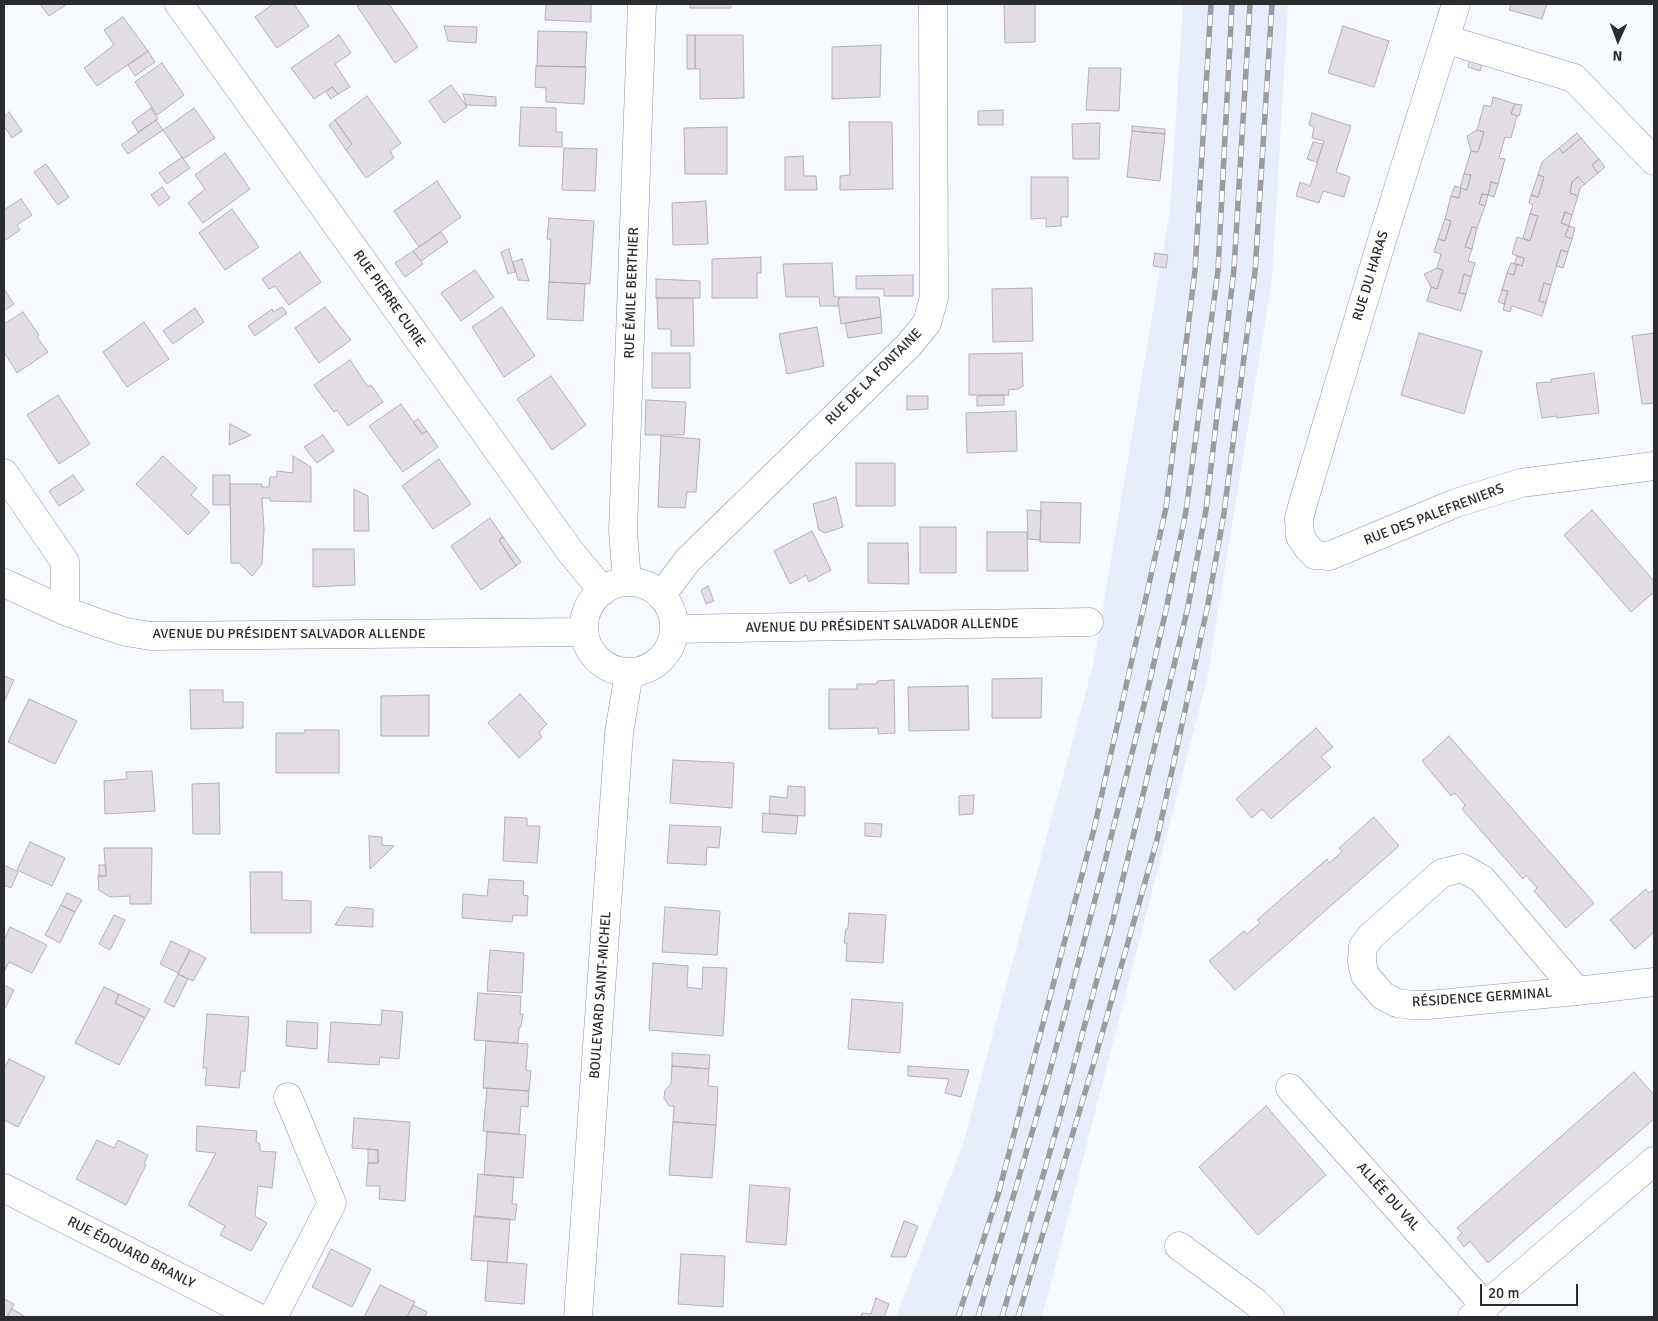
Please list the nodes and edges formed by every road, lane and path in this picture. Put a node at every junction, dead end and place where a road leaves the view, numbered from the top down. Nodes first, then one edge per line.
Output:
1 (179, 4) edge
2 (642, 4) edge
3 (933, 4) edge
4 (1456, 4) edge
5 (1446, 39) junction
6 (1654, 161) edge
7 (1654, 466) edge
8 (4, 473) edge
9 (1308, 548) joint
10 (4, 583) edge
11 (615, 587) junction
12 (661, 596) junction
13 (66, 611) junction
14 (1089, 622) dead end
15 (674, 629) junction
16 (584, 632) junction
17 (629, 673) junction
18 (1654, 982) edge
19 (1577, 991) junction
20 (1290, 1088) dead end
21 (288, 1097) dead end
22 (1654, 1161) edge
23 (4, 1188) edge
24 (1179, 1246) dead end
25 (1479, 1312) edge
26 (258, 1317) edge
27 (273, 1317) edge
28 (578, 1317) edge
29 (1270, 1317) edge

1 - 11 street, RUE PIERRE CURIE
2 - 11 street, RUE ÉMILE BERTHIER
3 - 12 street, RUE DE LA FONTAINE
4 - 5 street, RUE DU HARAS
5 - 6 street
5 - 9 street, RUE DU HARAS
7 - 9 street, RUE DES PALEFRENIERS
8 - 13 street
10 - 13 street, AVENUE DU PRÉSIDENT SALVADOR ALLENDE
11 - 12 street
11 - 16 street
12 - 15 street
13 - 16 street, AVENUE DU PRÉSIDENT SALVADOR ALLENDE
14 - 15 street, AVENUE DU PRÉSIDENT SALVADOR ALLENDE
15 - 17 street
16 - 17 street
17 - 28 street, BOULEVARD SAINT-MICHEL
18 - 19 street, RÉSIDENCE GERMINAL
19 - 19 street, RÉSIDENCE GERMINAL
20 - 25 street, ALLÉE DU VAL
21 - 27 street
22 - 25 street, ALLÉE DU VAL
23 - 26 street, RUE ÉDOUARD BRANLY
24 - 29 street

